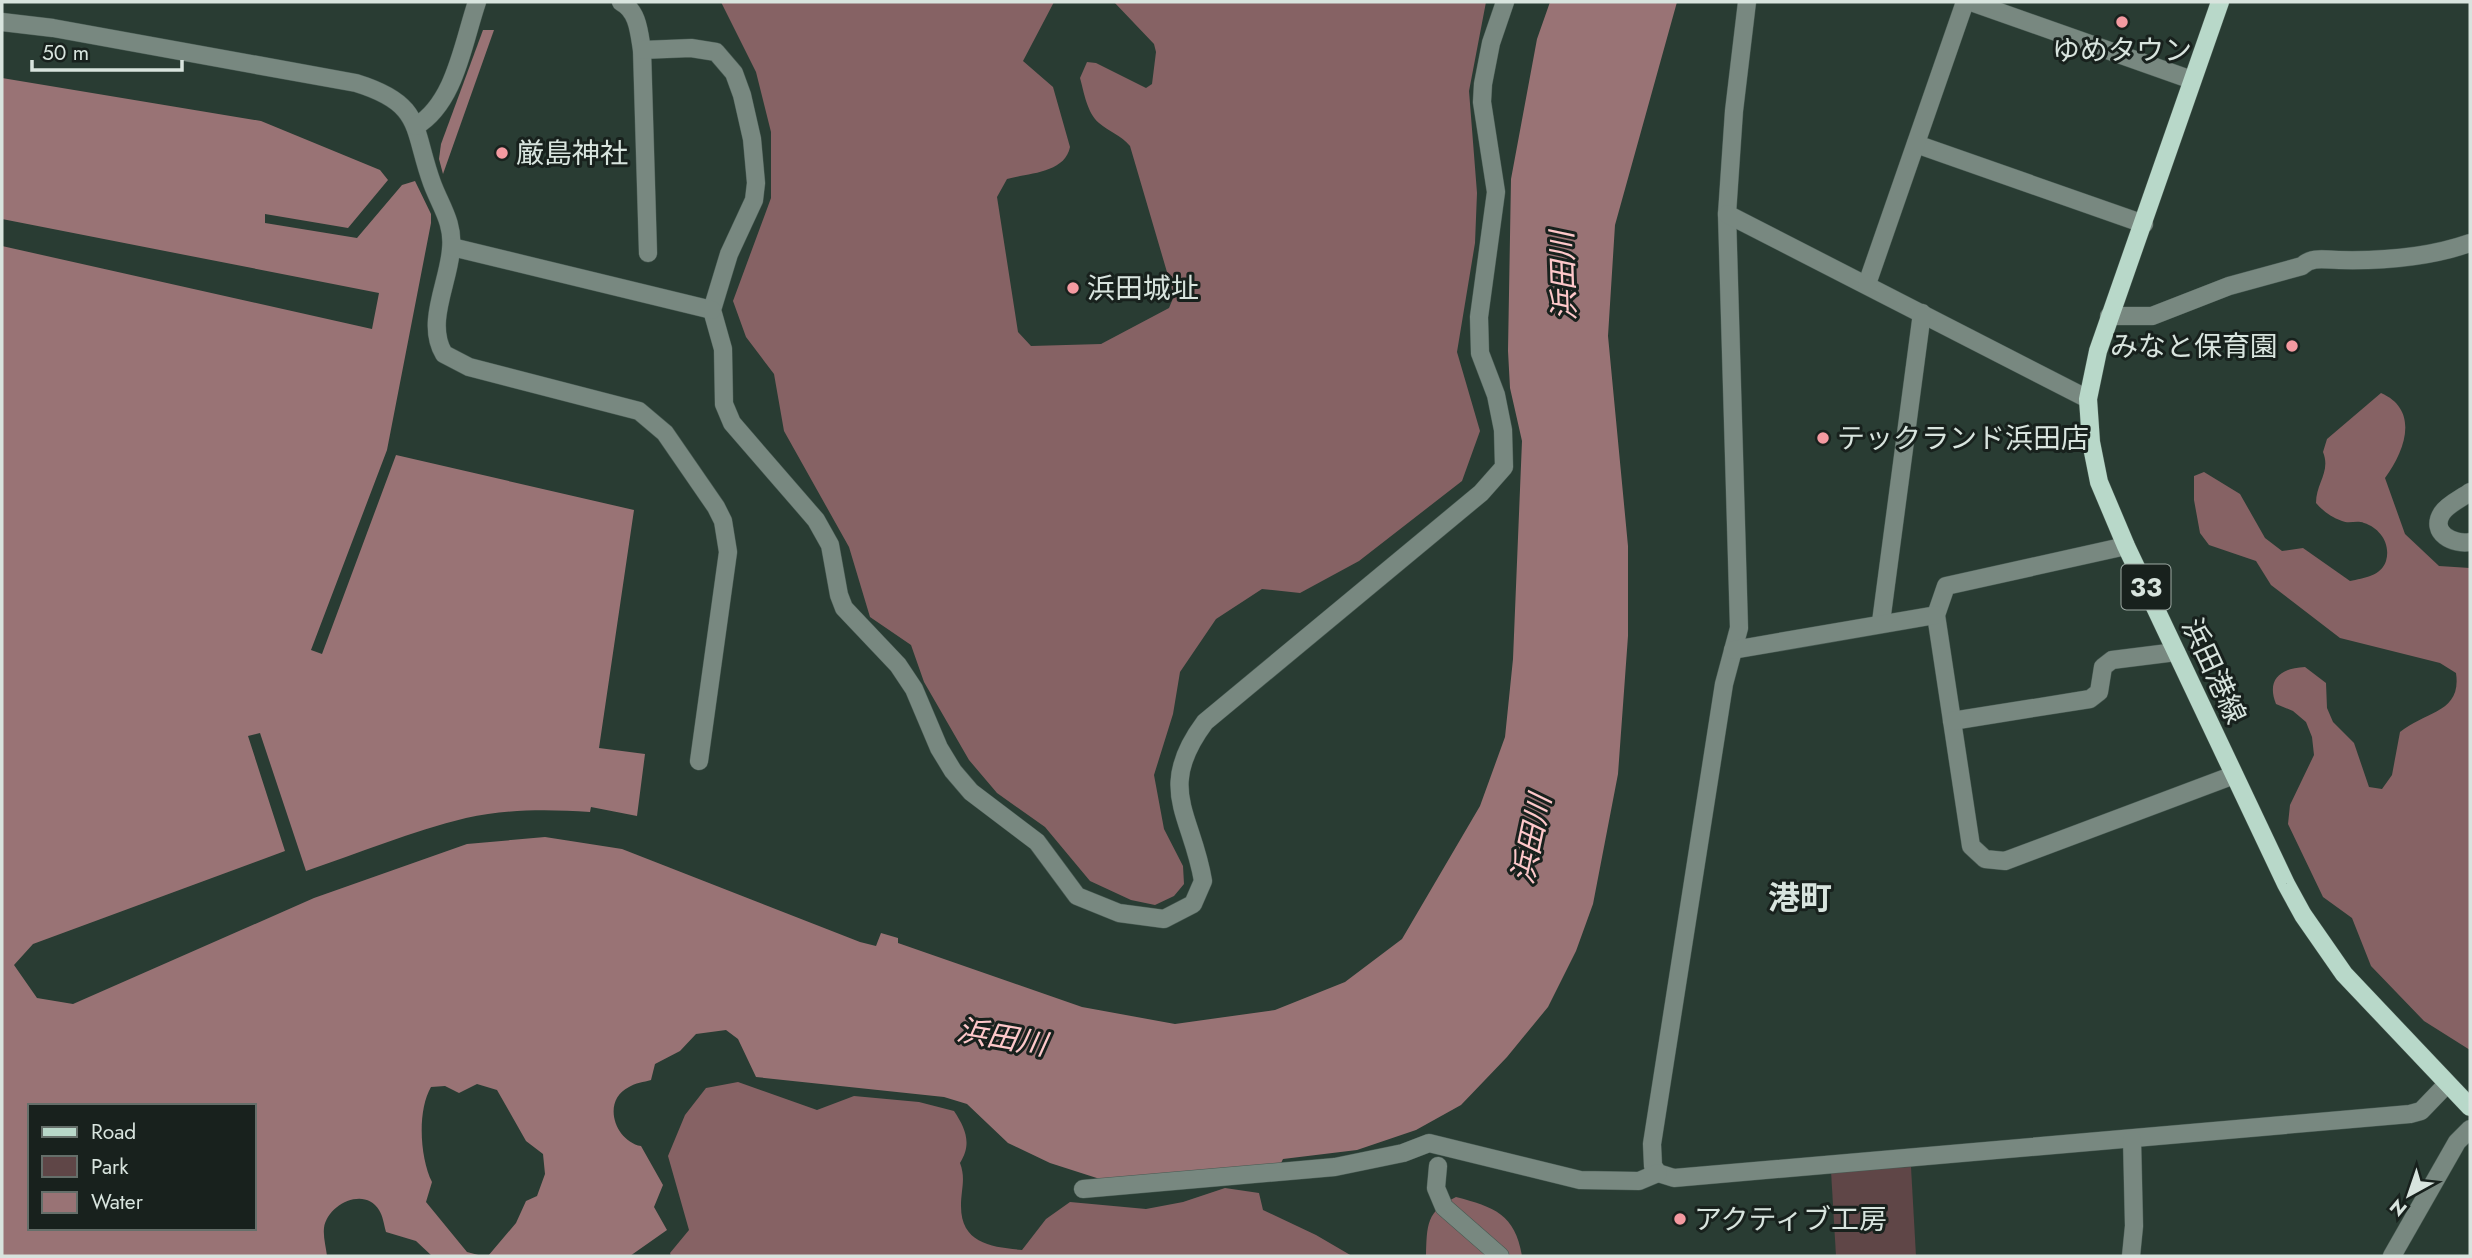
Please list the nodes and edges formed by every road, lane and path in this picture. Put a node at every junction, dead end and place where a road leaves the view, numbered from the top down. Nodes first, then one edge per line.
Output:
1 (477, 2) edge
2 (621, 2) edge
3 (1505, 2) edge
4 (1746, 2) edge
5 (1965, 2) edge
6 (1971, 2) edge
7 (2220, 2) edge
8 (2, 22) edge
9 (642, 50) junction
10 (2192, 80) junction
11 (416, 126) junction
12 (1916, 144) junction
13 (1727, 215) junction
14 (2144, 224) junction
15 (2470, 243) edge
16 (452, 247) junction
17 (648, 253) dead end
18 (1867, 284) junction
19 (712, 310) junction
20 (1922, 313) junction
21 (2109, 316) junction
22 (2088, 399) junction
23 (2470, 492) edge
24 (2470, 542) edge
25 (2126, 546) junction
26 (1936, 615) junction
27 (1881, 622) junction
28 (1733, 650) junction
29 (2176, 652) junction
30 (1952, 720) junction
31 (699, 761) dead end
32 (2234, 775) junction
33 (2447, 1084) junction
34 (2470, 1107) edge
35 (2470, 1129) edge
36 (2132, 1139) junction
37 (1438, 1166) dead end
38 (1658, 1173) junction
39 (1083, 1189) dead end
40 (1500, 1256) edge
41 (2131, 1256) edge
42 (2392, 1256) edge

1 - 11 street
2 - 9 street
3 - 19 street
4 - 13 street
5 - 12 street
6 - 10 street
7 - 10 main road, 浜田港線 / 33
8 - 11 street
9 - 17 street
9 - 19 street
10 - 14 main road, 浜田港線 / 33
11 - 16 street
12 - 14 street
12 - 18 street
13 - 18 street
13 - 28 street
14 - 21 main road, 浜田港線 / 33
15 - 21 street
16 - 19 street
16 - 31 street
18 - 20 street
20 - 22 street
20 - 27 street
21 - 22 main road, 浜田港線 / 33
22 - 25 main road, 浜田港線 / 33
23 - 24 street
25 - 26 street
25 - 29 main road, 浜田港線 / 33
26 - 27 street
26 - 30 street
27 - 28 street
28 - 38 street
29 - 30 street
29 - 32 main road, 浜田港線 / 33
30 - 32 street
32 - 33 main road, 浜田港線 / 33
33 - 34 main road, 浜田港線 / 33
33 - 36 street
35 - 42 street
36 - 38 street
36 - 41 street
37 - 40 street
38 - 39 street

